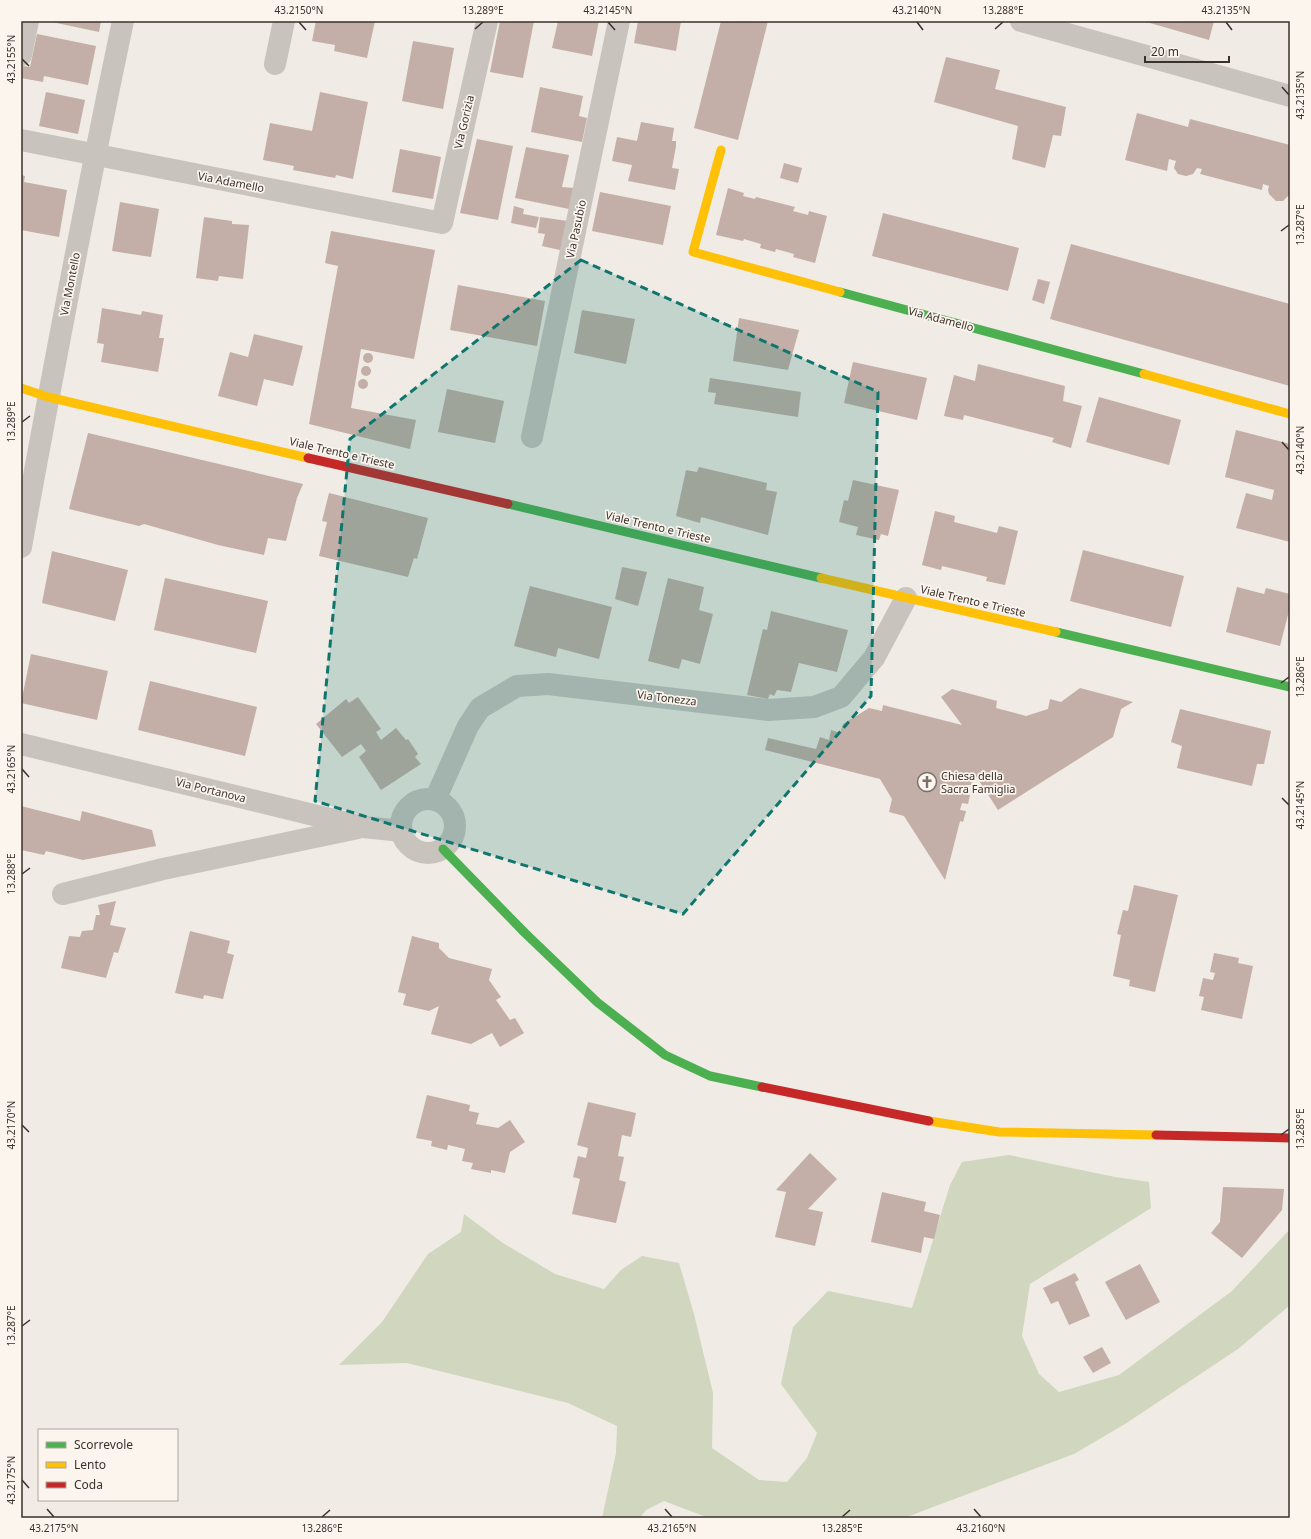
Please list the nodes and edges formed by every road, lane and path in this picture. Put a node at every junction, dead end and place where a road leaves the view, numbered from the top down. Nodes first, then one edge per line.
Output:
1 (28, 21) edge
2 (123, 21) edge
3 (284, 21) edge
4 (487, 21) edge
5 (619, 21) edge
6 (1021, 21) edge
7 (21, 55) edge
8 (275, 64) dead end
9 (1290, 96) edge
10 (21, 140) edge
11 (721, 150) dead end
12 (95, 155) junction
13 (442, 223) joint
14 (21, 388) edge
15 (48, 397) junction
16 (1290, 414) edge
17 (532, 437) dead end
18 (21, 547) edge
19 (906, 598) junction
20 (1290, 687) edge
21 (21, 744) edge
22 (435, 800) junction
23 (363, 827) junction
24 (402, 831) junction
25 (443, 849) junction
26 (63, 894) dead end
27 (1290, 1138) edge

1 - 7 street
2 - 12 street, Via Montello
3 - 8 street
4 - 13 street, Via Gorizia
5 - 17 street, Via Pasubio
6 - 9 street
10 - 12 street, Via Adamello
11 - 16 street, Via Adamello
12 - 13 street, Via Adamello
12 - 15 street, Via Montello
14 - 15 street, Viale Trento e Trieste
15 - 18 street, Via Montello
15 - 19 street, Viale Trento e Trieste
19 - 20 street, Viale Trento e Trieste
19 - 22 street, Via Tonezza
21 - 23 street, Via Portanova
22 - 24 street
22 - 25 street
23 - 24 street, Via Portanova
23 - 26 street
24 - 25 street
25 - 27 street

